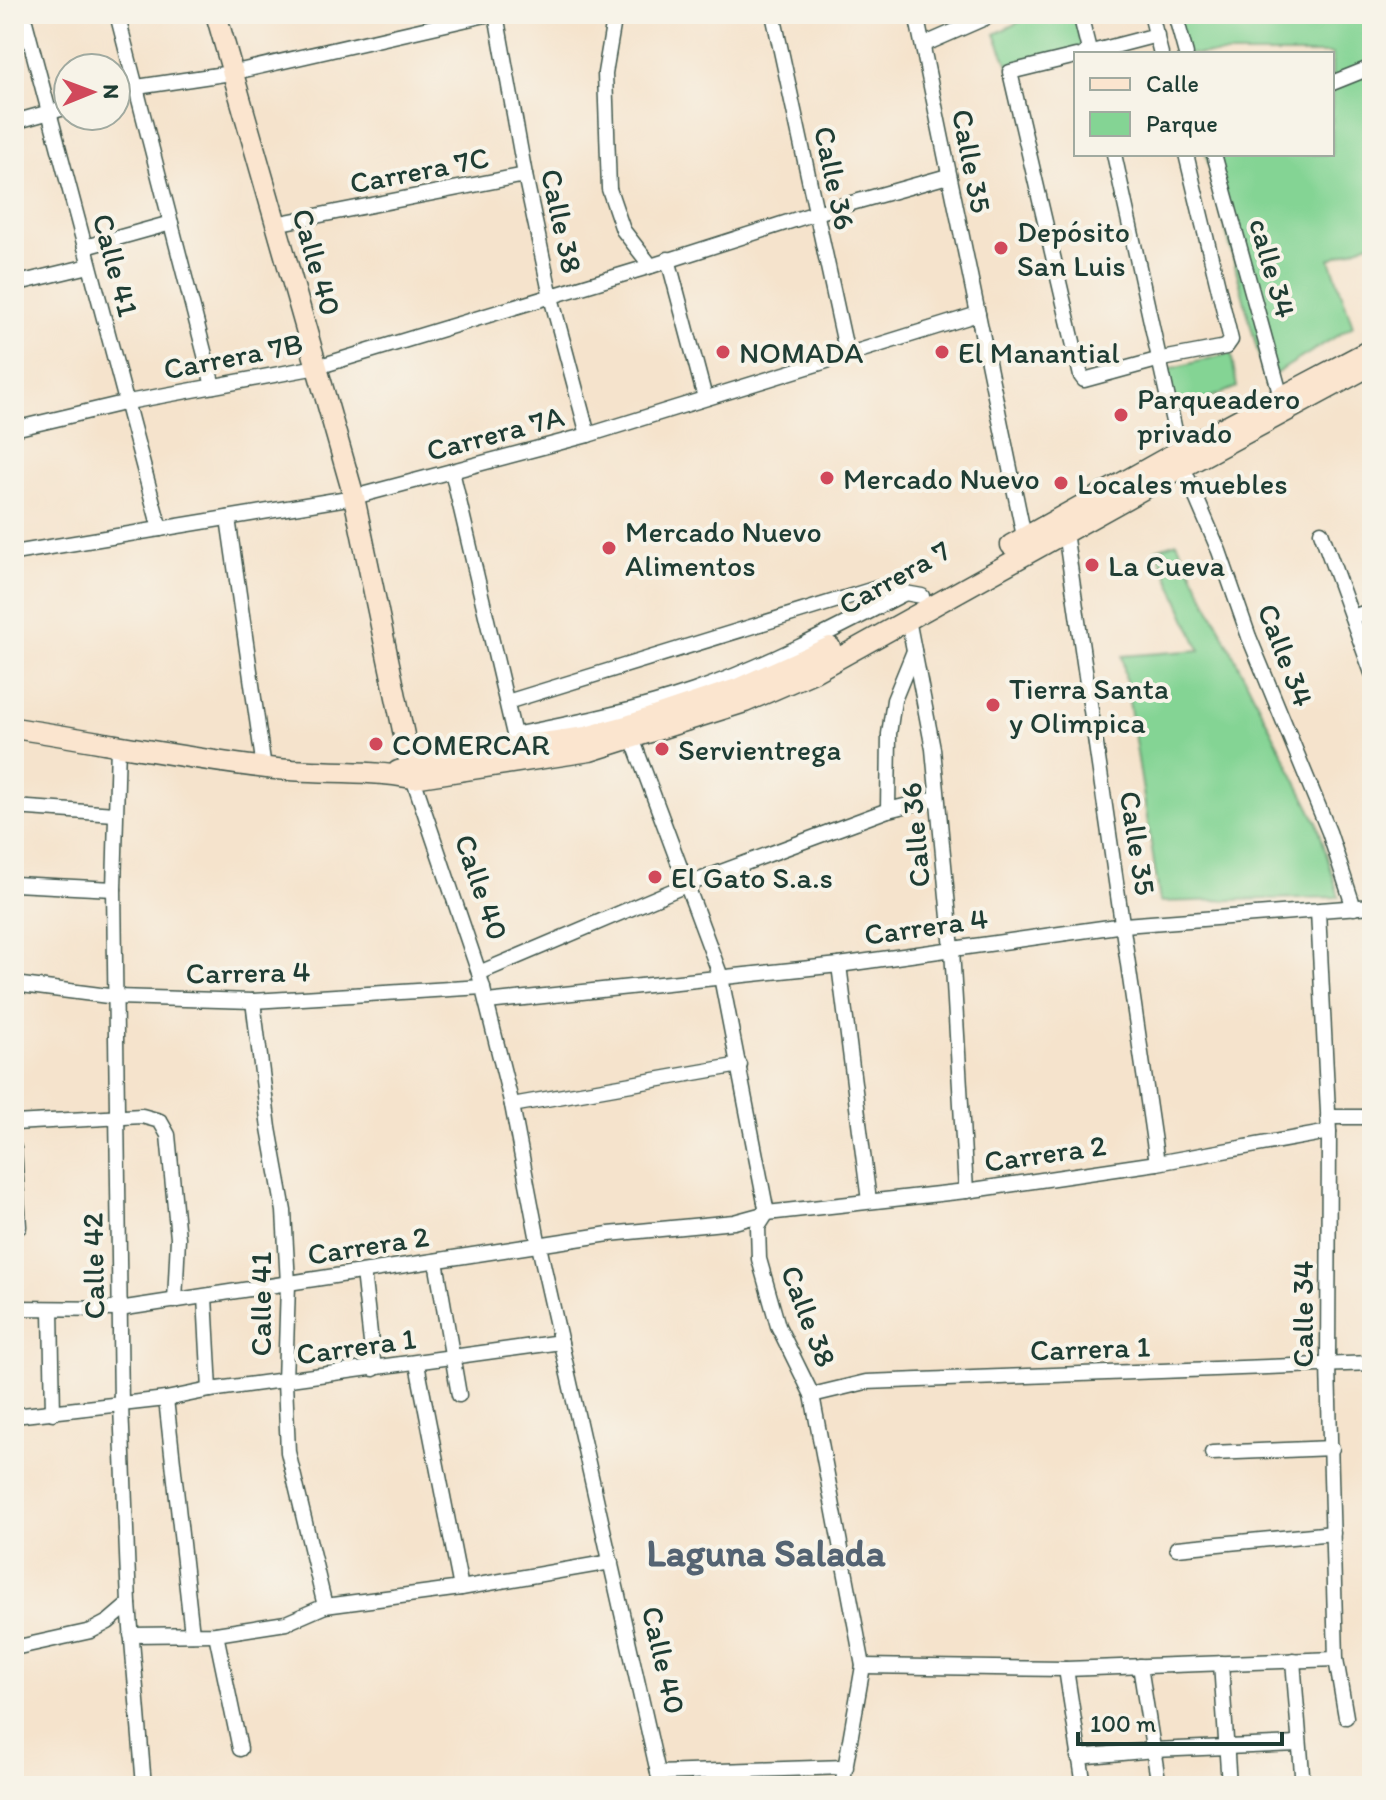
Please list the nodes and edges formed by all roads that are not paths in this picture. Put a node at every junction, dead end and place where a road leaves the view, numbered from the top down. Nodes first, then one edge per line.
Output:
1 (23, 14) edge
2 (117, 14) edge
3 (216, 14) edge
4 (493, 14) edge
5 (615, 14) edge
6 (773, 14) edge
7 (916, 14) edge
8 (994, 14) edge
9 (1080, 14) edge
10 (1151, 14) edge
11 (1175, 14) edge
12 (1157, 35) junction
13 (923, 45) junction
14 (1085, 52) edge
15 (1093, 52) edge
16 (1161, 52) edge
17 (1185, 52) edge
18 (1074, 57) edge
19 (1372, 67) edge
20 (231, 73) junction
21 (1334, 82) edge
22 (137, 87) junction
23 (132, 88) edge
24 (52, 112) edge
25 (48, 113) junction
26 (14, 122) edge
27 (1114, 156) edge
28 (1186, 156) edge
29 (1215, 156) edge
30 (525, 175) junction
31 (948, 176) junction
32 (816, 213) junction
33 (171, 223) junction
34 (275, 224) junction
35 (85, 247) junction
36 (668, 259) junction
37 (89, 266) junction
38 (651, 266) junction
39 (14, 284) edge
40 (551, 297) junction
41 (978, 314) junction
42 (1372, 349) edge
43 (847, 354) junction
44 (1157, 360) junction
45 (1372, 365) edge
46 (317, 367) junction
47 (213, 386) junction
48 (1281, 397) junction
49 (705, 398) junction
50 (128, 402) junction
51 (14, 429) edge
52 (588, 435) junction
53 (1181, 459) junction
54 (452, 471) junction
55 (354, 497) junction
56 (228, 518) junction
57 (160, 529) junction
58 (1065, 532) junction
59 (1321, 532) dead end
60 (1026, 545) junction
61 (14, 553) edge
62 (914, 594) junction
63 (1372, 610) edge
64 (1352, 617) junction
65 (908, 619) junction
66 (915, 651) junction
67 (1372, 673) edge
68 (507, 702) junction
69 (14, 728) edge
70 (632, 738) junction
71 (118, 744) junction
72 (518, 748) junction
73 (264, 768) junction
74 (412, 772) junction
75 (937, 798) junction
76 (14, 807) edge
77 (888, 810) junction
78 (115, 814) junction
79 (14, 884) edge
80 (686, 885) junction
81 (114, 889) junction
82 (1372, 906) edge
83 (1354, 908) junction
84 (1318, 911) junction
85 (1124, 925) junction
86 (952, 949) junction
87 (839, 965) junction
88 (721, 977) junction
89 (481, 980) junction
90 (14, 984) edge
91 (116, 997) junction
92 (253, 1001) junction
93 (487, 1002) junction
94 (740, 1065) junction
95 (512, 1105) junction
96 (1372, 1117) edge
97 (117, 1119) junction
98 (14, 1123) edge
99 (1328, 1124) junction
100 (14, 1148) edge
101 (1157, 1163) junction
102 (966, 1191) junction
103 (869, 1201) junction
104 (767, 1213) junction
105 (19, 1227) dead end
106 (539, 1246) junction
107 (436, 1261) junction
108 (363, 1272) junction
109 (288, 1284) junction
110 (205, 1297) junction
111 (175, 1301) junction
112 (14, 1308) edge
113 (119, 1309) junction
114 (51, 1310) junction
115 (561, 1342) junction
116 (453, 1358) junction
117 (1372, 1363) edge
118 (417, 1364) junction
119 (1328, 1365) junction
120 (374, 1369) junction
121 (285, 1382) junction
122 (210, 1390) junction
123 (459, 1395) dead end
124 (812, 1395) junction
125 (166, 1399) junction
126 (121, 1405) junction
127 (53, 1413) junction
128 (14, 1416) edge
129 (1332, 1448) junction
130 (1212, 1453) dead end
131 (1333, 1533) junction
132 (1177, 1548) dead end
133 (611, 1562) junction
134 (461, 1588) junction
135 (129, 1604) junction
136 (325, 1606) junction
137 (192, 1634) junction
138 (216, 1634) junction
139 (131, 1635) junction
140 (14, 1648) edge
141 (1336, 1659) junction
142 (1293, 1660) junction
143 (1221, 1663) junction
144 (863, 1666) junction
145 (1140, 1666) junction
146 (1066, 1669) junction
147 (1346, 1717) dead end
148 (1299, 1744) junction
149 (1226, 1746) junction
150 (240, 1749) dead end
151 (1154, 1750) junction
152 (1078, 1757) junction
153 (846, 1767) junction
154 (660, 1780) edge
155 (144, 1786) edge
156 (842, 1786) edge
157 (1084, 1786) edge
158 (1159, 1786) edge
159 (1229, 1786) edge
160 (1303, 1786) edge

1 - 25 street, Calle 41
2 - 22 street
3 - 20 main road, Calle 40
4 - 20 street
4 - 30 street, Calle 38
5 - 38 street
6 - 32 street, Calle 36
7 - 13 street, Calle 35
8 - 13 street
9 - 14 street
10 - 12 street
11 - 17 street
12 - 15 street
12 - 16 street
13 - 31 street, Calle 35
18 - 44 street
19 - 21 street
20 - 22 street
20 - 34 main road, Calle 40
22 - 23 street
22 - 33 street
24 - 25 street
25 - 26 street
25 - 35 street, Calle 41
27 - 44 street
28 - 44 street, Calle 34
29 - 48 street, calle 34
30 - 34 street, Carrera 7C
30 - 40 street, Calle 38
31 - 32 street, Carrera 7B
31 - 41 street, Calle 35
32 - 36 street, Carrera 7B
32 - 43 street, Calle 36
33 - 35 street
33 - 47 street
34 - 46 main road, Calle 40
35 - 37 street, Calle 41
36 - 38 street, Carrera 7B
36 - 49 street
37 - 39 street
37 - 50 street, Calle 41
38 - 40 street, Carrera 7B
40 - 46 street, Carrera 7B
40 - 52 street, Calle 38
41 - 43 street, Carrera 7A
41 - 60 street, Calle 35
42 - 48 main road, Carrera 7
43 - 49 street, Carrera 7A
44 - 53 street
45 - 53 main road, Carrera 7
46 - 47 street, Carrera 7B
46 - 55 main road, Calle 40
47 - 50 street, Carrera 7B
48 - 53 main road, Carrera 7
49 - 52 street, Carrera 7A
50 - 51 street, Carrera 7B
50 - 57 street, Calle 41
52 - 54 street, Carrera 7A
53 - 58 main road, Carrera 7
53 - 60 main road, Carrera 7
53 - 83 street, Calle 34
54 - 55 street, Carrera 7A
54 - 68 street
55 - 56 street, Carrera 7A
55 - 74 main road, Calle 40
56 - 57 street, Carrera 7A
56 - 73 street
57 - 61 street, Carrera 7A
58 - 60 main road, Carrera 7
58 - 85 street, Calle 35
59 - 64 street
60 - 62 main road, Carrera 7
60 - 65 main road, Carrera 7
62 - 68 street
62 - 72 main road, Carrera 7
63 - 64 street
64 - 67 street
65 - 66 street, Calle 36
65 - 70 main road, Carrera 7
66 - 75 street, Calle 36
66 - 77 street
68 - 72 street
69 - 71 main road
70 - 72 main road, Carrera 7
70 - 80 street, Calle 38
71 - 73 main road
71 - 78 street, Calle 42
72 - 74 main road, Carrera 7
73 - 74 main road
74 - 89 street, Calle 40
75 - 77 street, Carrera 4
75 - 86 street, Calle 36
76 - 78 street
77 - 80 street, Carrera 4
78 - 81 street, Calle 42
79 - 81 street
80 - 88 street, Calle 38
80 - 89 street, Carrera 4
81 - 91 street, Calle 42
82 - 83 street, Carrera 4
83 - 84 street, Carrera 4
84 - 85 street, Carrera 4
84 - 99 street, Calle 34
85 - 86 street, Carrera 4
85 - 101 street, Calle 35
86 - 87 street, Carrera 4
86 - 102 street, Calle 36
87 - 88 street, Carrera 4
87 - 103 street
88 - 93 street, Carrera 4
88 - 94 street, Calle 38
89 - 92 street, Carrera 4
89 - 93 street, Calle 40
90 - 91 street, Carrera 4
91 - 92 street, Carrera 4
91 - 97 street, Calle 42
92 - 109 street, Calle 41
93 - 95 street, Calle 40
94 - 95 street
94 - 104 street, Calle 38
95 - 106 street, Calle 40
96 - 99 street, Carrera 2
97 - 98 street
97 - 111 street
97 - 113 street, Calle 42
99 - 101 street, Carrera 2
99 - 119 street, Calle 34
100 - 105 street
101 - 102 street, Carrera 2
102 - 103 street, Carrera 2
103 - 104 street, Carrera 2
104 - 106 street, Carrera 2
104 - 124 street, Calle 38
106 - 107 street, Carrera 2
106 - 115 street, Calle 40
107 - 108 street, Carrera 2
107 - 116 street
108 - 109 street, Carrera 2
108 - 120 street
109 - 110 street, Carrera 2
109 - 121 street, Calle 41
110 - 111 street, Carrera 2
110 - 122 street
111 - 113 street, Carrera 2
112 - 114 street, Carrera 2
113 - 114 street, Carrera 2
113 - 126 street, Calle 42
114 - 127 street
115 - 116 street, Carrera 1
115 - 133 street, Calle 40
116 - 118 street, Carrera 1
116 - 123 street
117 - 119 street, Carrera 1
118 - 120 street, Carrera 1
118 - 134 street
119 - 124 street, Carrera 1
119 - 129 street, Calle 34
120 - 121 street, Carrera 1
121 - 122 street, Carrera 1
121 - 136 street, Calle 41
122 - 125 street, Carrera 1
124 - 144 street, Calle 38
125 - 126 street, Carrera 1
125 - 137 street
126 - 127 street, Carrera 1
126 - 135 street, Calle 42
127 - 128 street, Carrera 1
129 - 130 street
129 - 131 street, Calle 34
131 - 132 street
131 - 141 street, Calle 34
133 - 134 street
133 - 154 street, Calle 40
134 - 136 street
135 - 139 street, Calle 42
135 - 140 street
136 - 138 street
137 - 138 street
137 - 139 street
138 - 150 street
139 - 155 street, Calle 42
141 - 142 street
141 - 147 street, Calle 34
142 - 143 street
142 - 148 street
143 - 145 street
143 - 149 street
144 - 146 street
144 - 153 street, Calle 38
145 - 146 street
145 - 151 street
146 - 152 street
148 - 149 street
148 - 160 street
149 - 151 street
149 - 159 street
151 - 152 street
151 - 158 street
152 - 157 street
153 - 154 street
153 - 156 street, Calle 38

